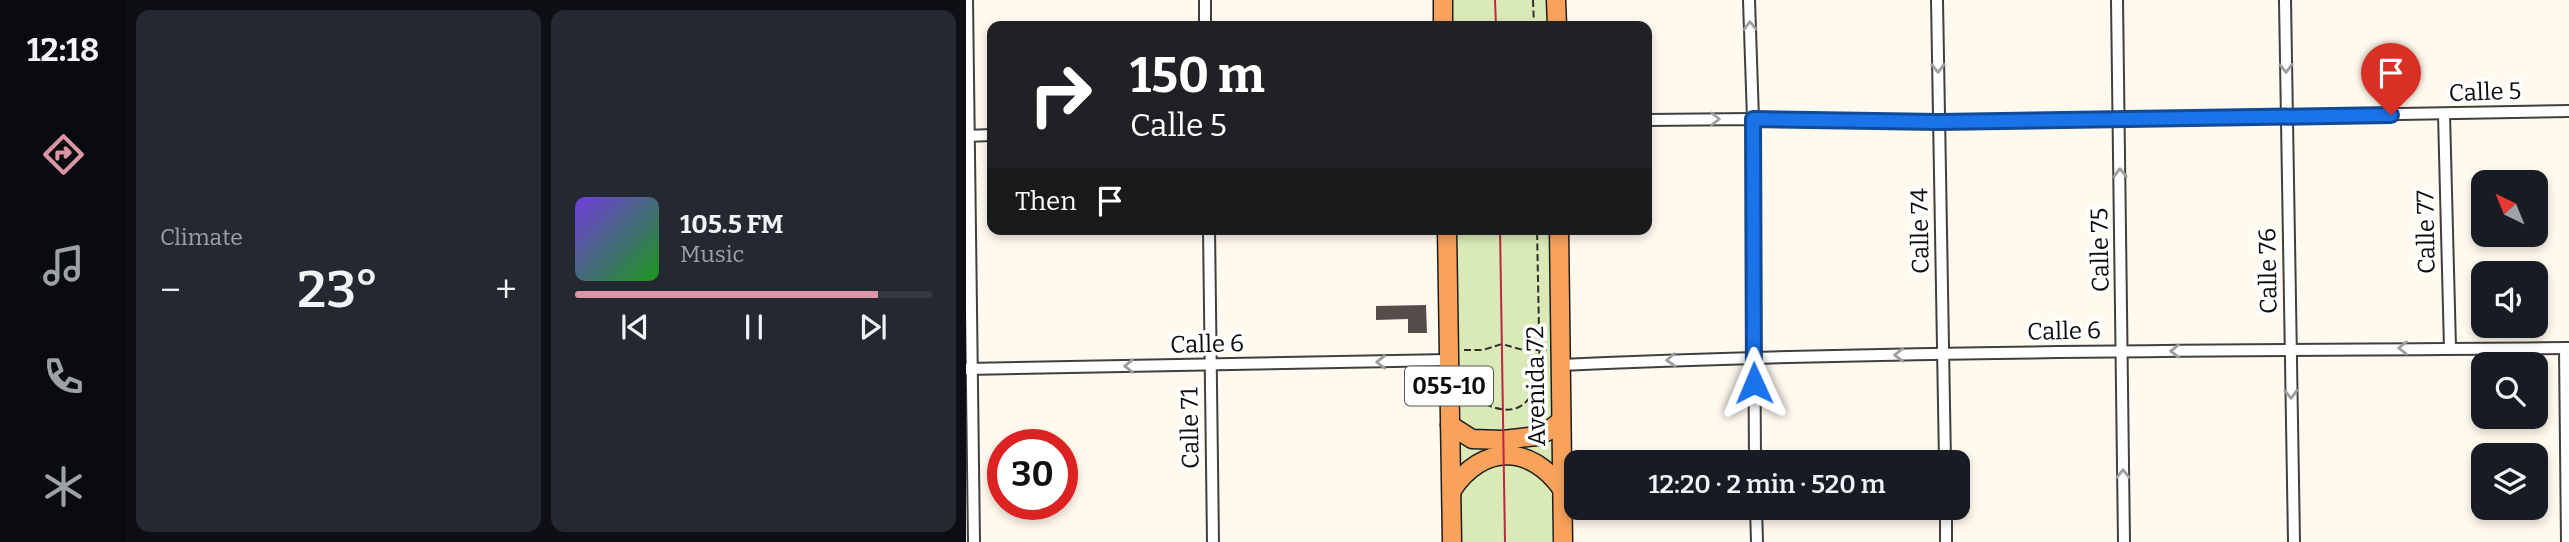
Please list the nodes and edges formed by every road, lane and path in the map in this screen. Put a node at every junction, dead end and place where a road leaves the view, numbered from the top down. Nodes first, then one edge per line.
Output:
1 (967, 0) edge
2 (1205, 0) edge
3 (1443, 0) edge
4 (1533, 0) edge
5 (1556, 0) edge
6 (1749, 0) edge
7 (1937, 0) edge
8 (2117, 0) edge
9 (2285, 0) edge
10 (1205, 21) edge
11 (1443, 21) edge
12 (1534, 21) edge
13 (1557, 21) edge
14 (2569, 111) edge
15 (2444, 114) junction
16 (2287, 116) junction
17 (1753, 119) junction
18 (2119, 119) junction
19 (1652, 120) edge
20 (1939, 122) junction
21 (987, 135) edge
22 (967, 136) edge
23 (1209, 235) edge
24 (1447, 235) edge
25 (1537, 235) edge
26 (1559, 235) edge
27 (2450, 348) junction
28 (2567, 348) edge
29 (2290, 349) junction
30 (1539, 350) junction
31 (2122, 351) junction
32 (1943, 354) junction
33 (1449, 355) junction
34 (1753, 356) junction
35 (1560, 357) junction
36 (1210, 365) junction
37 (969, 369) edge
38 (1464, 379) dead end
39 (1562, 421) junction
40 (1450, 425) junction
41 (1755, 450) edge
42 (1945, 450) edge
43 (1562, 489) junction
44 (1452, 490) junction
45 (1756, 520) edge
46 (1946, 520) edge
47 (974, 542) edge
48 (1213, 542) edge
49 (1452, 542) edge
50 (1563, 542) edge
51 (1757, 542) edge
52 (1946, 542) edge
53 (2124, 542) edge
54 (2294, 542) edge
55 (2567, 542) edge

1 - 22 street
2 - 10 street
3 - 11 highway
4 - 12 path
5 - 13 highway
17 -> 6 street
7 -> 20 street, Calle 74
8 - 18 street, Calle 75
9 -> 16 street, Calle 76
14 - 15 street, Calle 5
15 - 16 street, Calle 5
15 - 27 street, Calle 77
16 - 18 street, Calle 5
16 - 29 street, Calle 76
19 -> 17 street, Calle 5
17 - 20 street, Calle 5
17 - 34 street
18 - 20 street, Calle 5
31 -> 18 street, Calle 75
20 - 32 street, Calle 74
21 - 22 street
22 - 37 street
23 - 36 street, Calle 71
24 - 33 highway, 055-10
25 - 30 path
26 - 35 highway, Avenida 72
27 - 28 street, Calle 6
27 -> 29 street, Calle 6
28 - 55 street
29 -> 31 street, Calle 6
29 -> 54 street, Calle 76
30 - 33 path
30 - 35 path
30 - 38 path
31 - 32 street, Calle 6
53 -> 31 street, Calle 75
32 -> 34 street, Calle 6
32 - 42 street, Calle 74
33 -> 36 street, Calle 6
33 - 40 highway, 055-10
34 -> 35 street, Calle 6
34 - 41 street
35 - 39 highway, Avenida 72
36 -> 37 street, Calle 6
36 - 48 street, Calle 71
37 - 47 street
39 - 40 highway
39 - 43 highway, Avenida 72
40 - 44 highway, 055-10
43 - 44 highway
43 - 50 highway, Avenida 72
44 - 49 highway, 055-10
45 - 51 street
46 - 52 street

